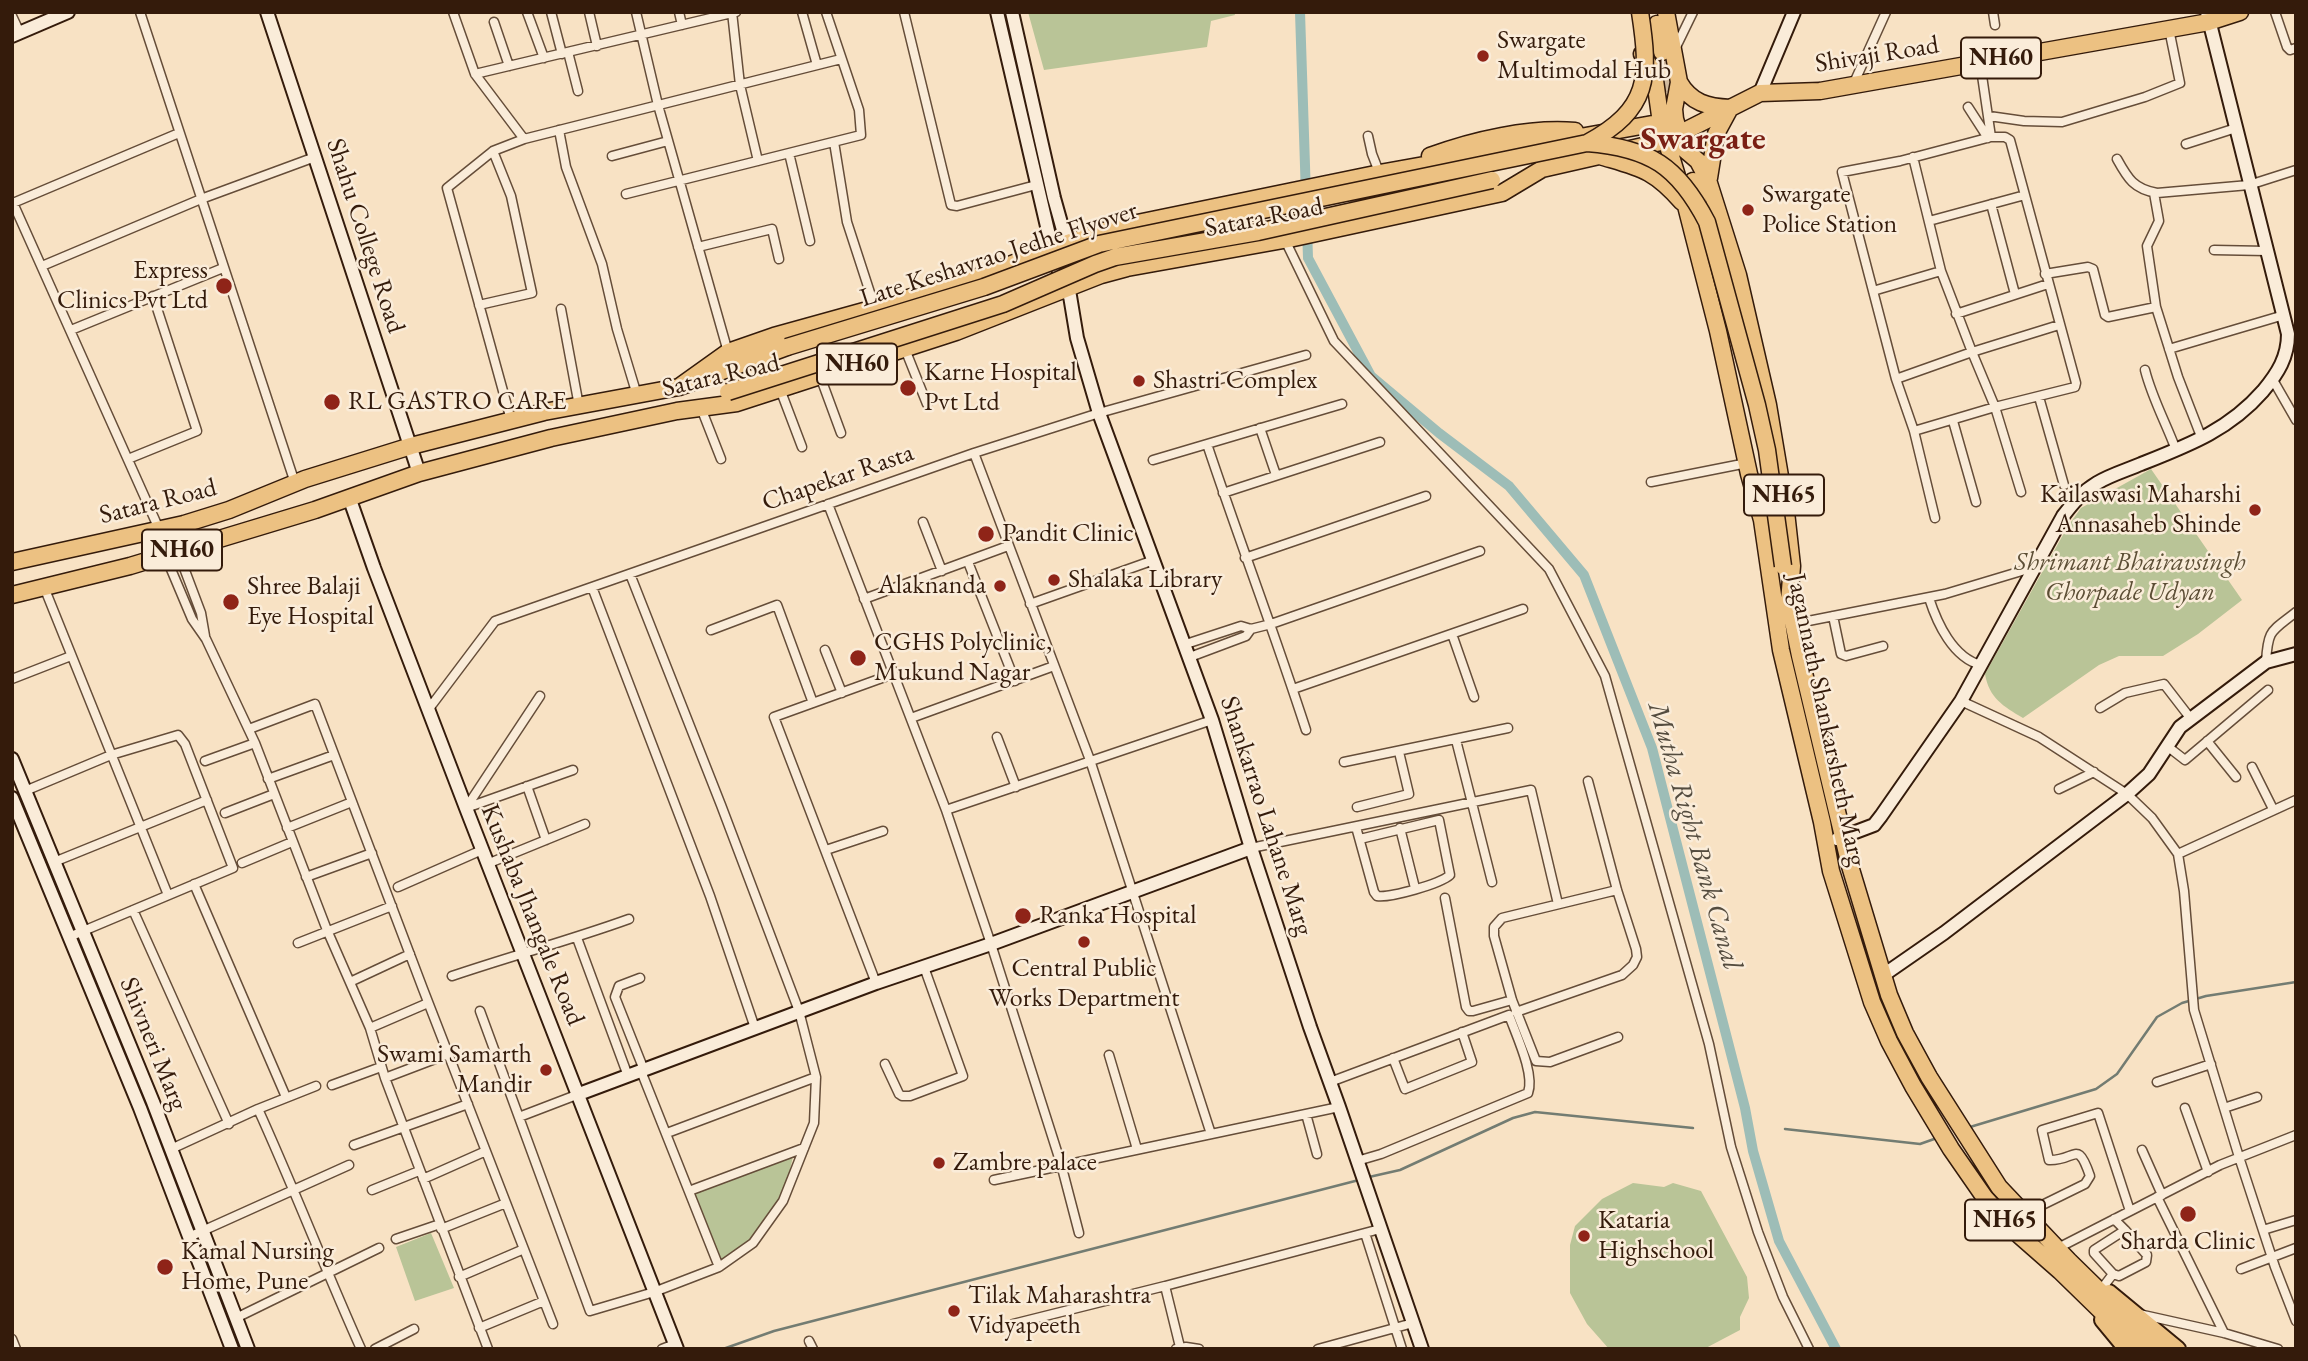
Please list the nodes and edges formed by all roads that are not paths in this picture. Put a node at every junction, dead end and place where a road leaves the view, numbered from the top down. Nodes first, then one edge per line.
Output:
1 (140, 12) edge
2 (267, 12) edge
3 (453, 12) edge
4 (527, 12) edge
5 (551, 12) edge
6 (589, 12) edge
7 (636, 12) edge
8 (679, 12) edge
9 (802, 12) edge
10 (825, 12) edge
11 (904, 12) edge
12 (997, 12) edge
13 (1012, 12) edge
14 (1633, 12) edge
15 (1640, 12) edge
16 (1655, 12) edge
17 (1666, 12) edge
18 (1693, 12) edge
19 (1794, 12) edge
20 (1886, 12) edge
21 (1993, 12) edge
22 (2240, 12) edge
23 (2275, 12) edge
24 (733, 13) edge
25 (59, 14) edge
26 (12, 16) edge
27 (2208, 17) edge
28 (494, 22) dead end
29 (682, 25) junction
30 (1995, 25) dead end
31 (2169, 29) junction
32 (16, 34) edge
33 (642, 35) junction
34 (597, 46) junction
35 (2296, 48) edge
36 (565, 53) junction
37 (1667, 53) junction
38 (1642, 54) junction
39 (544, 58) junction
40 (841, 59) junction
41 (1980, 62) junction
42 (817, 65) junction
43 (509, 66) junction
44 (475, 74) junction
45 (1679, 82) junction
46 (740, 85) junction
47 (1853, 85) junction
48 (578, 91) dead end
49 (1760, 93) junction
50 (658, 105) junction
51 (1968, 107) dead end
52 (1730, 108) junction
53 (1989, 116) junction
54 (1668, 121) junction
55 (2235, 128) junction
56 (559, 130) junction
57 (179, 133) junction
58 (1368, 136) dead end
59 (1989, 138) junction
60 (524, 139) junction
61 (1672, 139) junction
62 (668, 141) junction
63 (834, 142) junction
64 (1593, 144) junction
65 (2186, 144) dead end
66 (493, 151) junction
67 (789, 153) junction
68 (612, 156) dead end
69 (315, 157) junction
70 (1913, 157) junction
71 (2117, 159) dead end
72 (758, 161) junction
73 (2296, 170) edge
74 (1382, 173) junction
75 (1529, 176) junction
76 (679, 181) junction
77 (1701, 181) junction
78 (1036, 185) junction
79 (2249, 185) junction
80 (2154, 193) junction
81 (626, 194) dead end
82 (1388, 194) dead end
83 (2025, 195) junction
84 (201, 200) junction
85 (13, 203) edge
86 (1991, 204) junction
87 (1686, 206) junction
88 (1929, 221) junction
89 (1287, 240) junction
90 (810, 241) dead end
91 (1058, 245) junction
92 (698, 247) junction
93 (2214, 250) dead end
94 (2267, 251) junction
95 (779, 259) dead end
96 (42, 266) junction
97 (223, 268) junction
98 (1941, 271) junction
99 (2045, 274) junction
100 (2048, 284) junction
101 (1071, 290) junction
102 (1873, 291) junction
103 (2015, 294) junction
104 (153, 296) junction
105 (479, 305) junction
106 (2156, 307) junction
107 (876, 308) junction
108 (561, 309) dead end
109 (1956, 314) junction
110 (2284, 315) junction
111 (2059, 326) junction
112 (71, 330) junction
113 (2292, 345) edge
114 (905, 349) junction
115 (2169, 349) junction
116 (728, 352) junction
117 (1972, 352) junction
118 (1306, 355) dead end
119 (2145, 370) dead end
120 (820, 376) junction
121 (1896, 379) junction
122 (2273, 380) junction
123 (679, 387) junction
124 (780, 389) junction
125 (637, 397) junction
126 (2039, 397) junction
127 (927, 404) dead end
128 (1342, 404) dead end
129 (579, 406) junction
130 (1995, 407) junction
131 (701, 408) junction
132 (677, 411) junction
133 (1099, 413) junction
134 (510, 420) junction
135 (2296, 420) edge
136 (1953, 421) junction
137 (1260, 428) junction
138 (1914, 431) junction
139 (841, 433) dead end
140 (2202, 439) junction
141 (1380, 442) dead end
142 (1207, 444) junction
143 (411, 446) junction
144 (802, 447) dead end
145 (2176, 450) junction
146 (974, 453) junction
147 (128, 459) junction
148 (721, 459) dead end
149 (1153, 460) dead end
150 (1746, 463) junction
151 (419, 473) junction
152 (1276, 475) junction
153 (1650, 482) dead end
154 (295, 483) junction
155 (2064, 485) dead end
156 (2021, 492) dead end
157 (1223, 493) junction
158 (1426, 496) dead end
159 (349, 497) junction
160 (1976, 502) dead end
161 (828, 504) junction
162 (1935, 518) dead end
163 (1762, 520) junction
164 (923, 522) dead end
165 (159, 529) junction
166 (1008, 546) junction
167 (1480, 551) dead end
168 (172, 553) junction
169 (1245, 558) junction
170 (1154, 560) junction
171 (12, 562) edge
172 (968, 562) junction
173 (2035, 567) junction
174 (942, 571) junction
175 (630, 574) junction
176 (44, 587) junction
177 (592, 587) junction
178 (12, 595) edge
179 (1929, 598) junction
180 (864, 599) junction
181 (1789, 602) junction
182 (1030, 604) junction
183 (1523, 609) dead end
184 (2296, 612) edge
185 (1833, 616) junction
186 (1271, 624) junction
187 (1793, 624) junction
188 (1251, 629) junction
189 (711, 630) dead end
190 (1452, 634) junction
191 (206, 639) junction
192 (1186, 644) junction
193 (1883, 646) dead end
194 (825, 650) dead end
195 (2296, 654) edge
196 (71, 656) junction
197 (1191, 657) junction
198 (2266, 662) junction
199 (1981, 665) junction
200 (1054, 666) junction
201 (893, 674) junction
202 (12, 679) edge
203 (1014, 681) junction
204 (1293, 689) junction
205 (2268, 690) dead end
206 (842, 693) junction
207 (540, 696) dead end
208 (1474, 697) dead end
209 (1961, 701) junction
210 (813, 703) junction
211 (2100, 708) dead end
212 (428, 710) junction
213 (911, 718) junction
214 (2191, 719) junction
215 (1212, 720) junction
216 (1508, 728) dead end
217 (249, 729) junction
218 (1306, 730) dead end
219 (997, 737) dead end
220 (1456, 740) junction
221 (2207, 741) junction
222 (255, 743) junction
223 (2167, 746) junction
224 (1399, 752) junction
225 (111, 755) junction
226 (334, 755) junction
227 (12, 759) edge
228 (1090, 760) junction
229 (205, 761) dead end
230 (1344, 762) dead end
231 (2252, 767) dead end
232 (573, 770) dead end
233 (2094, 772) junction
234 (2236, 778) dead end
235 (268, 779) junction
236 (1588, 781) dead end
237 (527, 786) junction
238 (1016, 787) junction
239 (2059, 789) dead end
240 (25, 791) junction
241 (274, 794) junction
242 (2127, 794) junction
243 (12, 798) edge
244 (207, 800) junction
245 (2296, 800) edge
246 (352, 802) junction
247 (1473, 802) junction
248 (1357, 807) dead end
249 (466, 808) junction
250 (2273, 809) junction
251 (946, 810) junction
252 (225, 813) dead end
253 (585, 824) dead end
254 (139, 826) junction
255 (1356, 827) junction
256 (287, 828) junction
257 (1401, 828) junction
258 (883, 831) dead end
259 (1844, 837) junction
260 (1360, 839) junction
261 (546, 840) junction
262 (292, 842) junction
263 (1825, 842) junction
264 (1251, 848) junction
265 (482, 850) junction
266 (826, 850) junction
267 (372, 853) junction
268 (2178, 854) junction
269 (54, 862) junction
270 (242, 863) dead end
271 (487, 864) junction
272 (306, 877) junction
273 (1492, 882) dead end
274 (194, 884) junction
275 (398, 887) dead end
276 (1415, 888) junction
277 (1617, 890) junction
278 (1133, 892) junction
279 (168, 895) junction
280 (1445, 898) dead end
281 (1558, 904) junction
282 (392, 906) junction
283 (133, 910) junction
284 (629, 919) dead end
285 (327, 930) junction
286 (83, 932) junction
287 (69, 937) junction
288 (576, 938) junction
289 (298, 943) dead end
290 (991, 944) junction
291 (522, 952) junction
292 (410, 954) junction
293 (924, 967) junction
294 (452, 976) dead end
295 (1882, 976) junction
296 (640, 978) dead end
297 (350, 982) junction
298 (876, 983) junction
299 (1512, 1000) junction
300 (428, 1003) junction
301 (480, 1011) dead end
302 (799, 1011) junction
303 (1516, 1012) junction
304 (370, 1028) junction
305 (755, 1028) junction
306 (1462, 1032) junction
307 (1619, 1037) dead end
308 (448, 1055) junction
309 (1109, 1055) dead end
310 (1393, 1058) junction
311 (885, 1064) dead end
312 (2211, 1065) junction
313 (381, 1067) junction
314 (638, 1072) junction
315 (816, 1077) junction
316 (385, 1079) junction
317 (1330, 1082) junction
318 (2157, 1082) dead end
319 (332, 1084) dead end
320 (317, 1086) dead end
321 (579, 1094) junction
322 (286, 1097) junction
323 (2257, 1097) dead end
324 (153, 1102) junction
325 (468, 1104) junction
326 (1339, 1107) junction
327 (140, 1108) junction
328 (2185, 1108) dead end
329 (2224, 1108) junction
330 (258, 1109) junction
331 (1306, 1114) junction
332 (519, 1117) junction
333 (229, 1124) junction
334 (403, 1127) junction
335 (667, 1133) junction
336 (1211, 1134) junction
337 (2296, 1135) edge
338 (354, 1144) dead end
339 (804, 1148) junction
340 (172, 1149) junction
341 (1138, 1149) junction
342 (2142, 1150) dead end
343 (486, 1151) junction
344 (1317, 1154) dead end
345 (2239, 1157) junction
346 (1357, 1161) junction
347 (349, 1164) dead end
348 (1061, 1164) junction
349 (2208, 1171) junction
350 (421, 1175) junction
351 (994, 1180) dead end
352 (294, 1190) junction
353 (372, 1190) dead end
354 (689, 1191) junction
355 (2159, 1196) junction
356 (506, 1203) junction
357 (2130, 1211) junction
358 (2024, 1214) junction
359 (2114, 1219) junction
360 (2296, 1220) edge
361 (440, 1226) junction
362 (1380, 1229) junction
363 (2125, 1230) junction
364 (2263, 1230) junction
365 (203, 1232) junction
366 (1079, 1233) dead end
367 (1365, 1233) junction
368 (189, 1237) junction
369 (396, 1239) dead end
370 (379, 1248) dead end
371 (2296, 1248) edge
372 (524, 1250) junction
373 (2272, 1257) junction
374 (2062, 1260) junction
375 (719, 1267) junction
376 (2241, 1269) dead end
377 (326, 1272) junction
378 (2113, 1274) junction
379 (459, 1277) junction
380 (1165, 1286) junction
381 (2103, 1287) junction
382 (654, 1292) junction
383 (544, 1301) junction
384 (236, 1318) junction
385 (2296, 1321) edge
386 (1413, 1323) junction
387 (553, 1324) dead end
388 (1013, 1324) dead end
389 (479, 1328) junction
390 (1396, 1328) junction
391 (414, 1329) dead end
392 (2132, 1331) edge
393 (2224, 1333) junction
394 (672, 1347) edge
395 (1178, 1348) edge
396 (232, 1349) edge
397 (248, 1349) edge
398 (361, 1349) edge
399 (374, 1349) edge
400 (488, 1349) edge
401 (1199, 1349) edge
402 (1318, 1349) edge
403 (1402, 1349) edge
404 (1422, 1349) edge
405 (1809, 1349) edge
406 (2140, 1349) edge
407 (2160, 1349) edge
408 (2178, 1349) edge
409 (2278, 1349) edge

1 - 57 street
2 - 69 street, Shahu College Road
3 - 44 street
4 - 39 street
5 - 36 street
6 - 34 street
7 - 33 street
8 - 29 street
9 - 42 street
10 - 40 street
11 - 78 street
12 - 78 street
13 - 91 street
14 - 38 highway
15 - 64 highway, Late Keshavrao Jedhe Flyover, bridge
16 - 37 highway
17 - 37 highway
18 - 37 street
19 - 49 street
20 - 47 street
21 - 30 street
22 - 27 highway, Shivaji Road / NH60
23 - 35 street
24 - 29 street
24 - 46 street
25 - 32 street
26 - 32 street
27 - 31 highway, Shivaji Road / NH60
27 - 55 street
28 - 43 street
29 - 33 street
31 - 41 highway, Shivaji Road / NH60
31 - 53 street
33 - 34 street
33 - 50 street
34 - 36 street
36 - 39 street
36 - 48 street
37 - 45 highway
38 - 54 highway
38 - 64 highway
39 - 43 street
40 - 42 street
40 - 63 street
41 - 47 highway, Shivaji Road / NH60
41 - 53 street
42 - 46 street
43 - 44 street
44 - 60 street
45 - 52 highway
45 - 54 highway
46 - 50 street
46 - 72 street
47 - 49 highway, Shivaji Road / NH60
49 - 52 highway, Shivaji Road / NH60
50 - 56 street
50 - 62 street
51 - 59 street
52 - 61 highway, Shivaji Road / NH60
52 - 77 highway
53 - 59 street
54 - 61 highway, Jagannath Shankarsheth Marg / NH65
54 - 64 highway, Satara Road / NH60
55 - 65 street
55 - 79 street
56 - 60 street
56 - 125 street
57 - 84 street
57 - 85 street
58 - 74 street
59 - 70 street
59 - 83 street
60 - 66 street
61 - 64 highway, Satara Road / NH60
61 - 77 highway, Jagannath Shankarsheth Marg / NH65
61 - 87 highway, Jagannath Shankarsheth Marg / NH65
62 - 68 street
62 - 76 street
63 - 67 street
63 - 107 street
64 - 74 highway, Satara Road / NH60
64 - 75 highway, Satara Road / NH60
64 - 87 highway
64 - 123 highway, Late Keshavrao Jedhe Flyover / NH60, bridge
64 - 181 highway, Late Keshavrao Jedhe Flyover, bridge
66 - 105 street
66 - 105 street
67 - 72 street
67 - 90 street
69 - 84 street
69 - 143 street, Shahu College Road
70 - 88 street
70 - 102 street
71 - 80 street
72 - 76 street
73 - 79 street
74 - 82 street
74 - 91 highway, Satara Road / NH60
75 - 89 highway, Satara Road / NH60
75 - 132 highway, bridge
76 - 81 street
76 - 92 street
77 - 163 highway
77 - 181 highway, Jagannath Shankarsheth Marg / NH65
78 - 91 street
79 - 80 street
79 - 94 street
80 - 106 street
83 - 86 street
83 - 99 street
84 - 96 street
84 - 97 street
85 - 96 street
86 - 88 street
86 - 103 street
87 - 150 highway, Jagannath Shankarsheth Marg / NH65
88 - 98 street
89 - 101 highway, Satara Road / NH60
89 - 405 street
91 - 101 street, Shankarrao Lahane Marg
91 - 107 highway, Satara Road
92 - 95 street
92 - 116 street
93 - 94 street
94 - 110 street
96 - 112 street
97 - 104 street
97 - 154 street
98 - 102 street
98 - 109 street
99 - 100 street
99 - 106 street
100 - 103 street
100 - 111 street
101 - 114 highway, Satara Road / NH60
101 - 133 street, Shankarrao Lahane Marg
102 - 121 street
103 - 109 street
104 - 112 street
104 - 147 street
105 - 134 street
106 - 115 street
107 - 116 highway, Satara Road
108 - 129 street
109 - 117 street
110 - 113 street
110 - 115 street
111 - 117 street
111 - 126 street
112 - 147 street
113 - 122 street
114 - 120 highway, Satara Road / NH60
114 - 127 street
115 - 140 street
116 - 123 highway, Satara Road
117 - 121 street
117 - 130 street
118 - 133 street, Chapekar Rasta
119 - 145 street
120 - 124 highway, Satara Road / NH60
120 - 139 street
121 - 138 street
122 - 135 street
122 - 140 street
123 - 125 highway, Satara Road / NH60
124 - 131 highway, Satara Road / NH60
124 - 144 street
125 - 129 highway, Satara Road / NH60
126 - 130 street
126 - 155 street
128 - 137 street
129 - 134 highway, Satara Road / NH60
130 - 136 street
130 - 156 street
131 - 132 highway, Satara Road / NH60
131 - 148 street
132 - 151 highway, Satara Road / NH60
133 - 146 street, Chapekar Rasta
133 - 170 street, Shankarrao Lahane Marg
134 - 143 highway, Satara Road / NH60
136 - 138 street
136 - 160 street
137 - 142 street
137 - 152 street
138 - 162 street
140 - 145 street
141 - 152 street
142 - 149 street
142 - 157 street
143 - 151 street, Shahu College Road
143 - 154 highway, Satara Road / NH60
145 - 173 street
146 - 161 street, Chapekar Rasta
146 - 166 street
147 - 165 street
150 - 153 street
150 - 163 highway, Jagannath Shankarsheth Marg / NH65
151 - 159 highway, Satara Road / NH60
152 - 157 street
154 - 165 highway, Satara Road / NH60
157 - 169 street
158 - 169 street
159 - 168 highway, Satara Road / NH60
159 - 212 street, Kushaba Jhangale Road
161 - 175 street, Chapekar Rasta
161 - 180 street
163 - 263 highway, Jagannath Shankarsheth Marg / NH65
164 - 174 street
165 - 171 highway, Satara Road / NH60
166 - 172 street
166 - 182 street
167 - 186 street
168 - 176 highway, Satara Road / NH60
168 - 191 street
168 - 191 street
169 - 186 street
170 - 182 street
170 - 192 street, Shankarrao Lahane Marg
172 - 174 street
172 - 203 street
173 - 179 street
173 - 199 street
174 - 180 street
175 - 177 street, Chapekar Rasta
175 - 302 street
176 - 178 highway, Satara Road / NH60
176 - 196 street
177 - 212 street, Chapekar Rasta
177 - 305 street
179 - 185 street
179 - 199 street
180 - 201 street
181 - 187 highway, Jagannath Shankarsheth Marg / NH65
182 - 200 street
183 - 190 street
184 - 198 street
185 - 187 street
185 - 193 street
186 - 188 street
186 - 204 street
187 - 259 highway, Jagannath Shankarsheth Marg / NH65
188 - 192 street
188 - 197 street
189 - 210 street
190 - 204 street
190 - 208 street
191 - 217 street
192 - 197 street, Shankarrao Lahane Marg
194 - 206 street
195 - 198 street
196 - 202 street
196 - 225 street
197 - 215 street, Shankarrao Lahane Marg
198 - 214 street
199 - 209 street
200 - 203 street
200 - 228 street
201 - 206 street
201 - 213 street
203 - 213 street
204 - 218 street
205 - 221 street
206 - 210 street
207 - 249 street
209 - 233 street
209 - 259 street
210 - 266 street
211 - 214 street
212 - 249 street, Kushaba Jhangale Road
213 - 251 street
214 - 223 street
215 - 228 street
215 - 264 street, Shankarrao Lahane Marg
216 - 220 street
217 - 222 street
217 - 226 street
219 - 238 street
220 - 224 street
220 - 247 street
221 - 223 street
221 - 234 street
222 - 229 street
222 - 235 street
223 - 242 street
224 - 230 street
224 - 248 street
225 - 240 street
225 - 244 street
225 - 254 street
226 - 235 street
226 - 246 street
227 - 240 street, Shivneri Marg
228 - 238 street
228 - 278 street
231 - 250 street
232 - 237 street
233 - 239 street
233 - 242 street
235 - 241 street
236 - 277 street
237 - 249 street
237 - 261 street
238 - 251 street
240 - 269 street, Shivneri Marg
241 - 252 street
241 - 256 street
242 - 268 street
242 - 295 street
243 - 287 street, Shivneri Marg
244 - 254 street
244 - 274 street
245 - 250 street
246 - 256 street
246 - 267 street
247 - 255 street
247 - 273 street
247 - 281 street
249 - 265 street, Kushaba Jhangale Road
250 - 268 street
251 - 290 street
253 - 261 street
254 - 269 street
254 - 279 street
255 - 260 street
255 - 264 street
256 - 262 street
257 - 260 street
257 - 276 street
257 - 276 street
258 - 266 street
259 - 263 street
259 - 295 highway, Jagannath Shankarsheth Marg / NH65
260 - 276 street
261 - 271 street
262 - 270 street
262 - 272 street
263 - 374 highway, Jagannath Shankarsheth Marg / NH65
264 - 278 street
264 - 317 street, Shankarrao Lahane Marg
265 - 271 street, Kushaba Jhangale Road
265 - 275 street
266 - 298 street
267 - 272 street
267 - 282 street
268 - 312 street
269 - 286 street, Shivneri Marg
271 - 291 street, Kushaba Jhangale Road
272 - 285 street
274 - 279 street
274 - 322 street
277 - 281 street
277 - 303 street
278 - 290 street
278 - 336 street
279 - 283 street
280 - 299 street
281 - 299 street
282 - 285 street
282 - 292 street
283 - 286 street
283 - 333 street
284 - 288 street
285 - 289 street
285 - 297 street
286 - 287 street
286 - 324 street, Shivneri Marg
287 - 327 street, Shivneri Marg
288 - 291 street
288 - 314 street
290 - 293 street
290 - 348 street
291 - 294 street
291 - 321 street, Kushaba Jhangale Road
292 - 297 street
292 - 300 street
293 - 298 street
293 - 311 street
295 - 358 highway, Jagannath Shankarsheth Marg / NH65
296 - 314 street
297 - 304 street
298 - 302 street
299 - 303 street
300 - 304 street
300 - 308 street
301 - 332 street
302 - 305 street
302 - 315 street
303 - 307 street
304 - 313 street
305 - 314 street
306 - 310 street
306 - 310 street
306 - 346 street
308 - 316 street
308 - 325 street
309 - 341 street
310 - 317 street
312 - 318 street
312 - 329 street
313 - 316 street
313 - 319 street
314 - 321 street
314 - 335 street
315 - 335 street
315 - 339 street
316 - 334 street
317 - 326 street, Shankarrao Lahane Marg
320 - 322 street
321 - 332 street
321 - 382 street, Kushaba Jhangale Road
322 - 330 street
323 - 329 street
324 - 327 street
324 - 340 street, Shivneri Marg
325 - 334 street
325 - 343 street
326 - 331 street
326 - 346 street, Shankarrao Lahane Marg
327 - 368 street, Shivneri Marg
328 - 349 street
329 - 345 street
330 - 333 street
330 - 352 street
331 - 336 street
331 - 344 street
332 - 382 street
333 - 340 street
334 - 338 street
334 - 350 street
335 - 354 street
336 - 341 street
337 - 345 street
339 - 354 street
339 - 375 street
340 - 365 street, Shivneri Marg
341 - 348 street
342 - 355 street
343 - 350 street
343 - 356 street
345 - 349 street
345 - 364 street
346 - 362 street, Shankarrao Lahane Marg
347 - 352 street
348 - 351 street
348 - 366 street
349 - 355 street
350 - 353 street
350 - 361 street
352 - 365 street
352 - 377 street
354 - 375 street
355 - 357 street
355 - 393 street
356 - 361 street
356 - 372 street
357 - 358 street
357 - 359 street
358 - 374 highway, Jagannath Shankarsheth Marg / NH65
359 - 363 street
359 - 374 street
360 - 364 street
361 - 369 street
361 - 379 street
362 - 367 street
362 - 386 street, Shankarrao Lahane Marg
363 - 378 street
363 - 378 street
364 - 373 street
365 - 368 street
365 - 384 street, Shivneri Marg
367 - 380 street
367 - 390 street
368 - 396 street, Shivneri Marg
370 - 377 street
371 - 373 street
372 - 379 street
372 - 383 street
373 - 376 street
373 - 385 street
374 - 381 main road, Jagannath Shankarsheth Marg
374 - 392 highway, Jagannath Shankarsheth Marg / NH65
374 - 392 main road, Jagannath Shankarsheth Marg
375 - 382 street
377 - 384 street
377 - 398 street
378 - 381 street
379 - 389 street
380 - 388 street
380 - 395 street
381 - 392 main road, Jagannath Shankarsheth Marg
382 - 394 street, Kushaba Jhangale Road
383 - 387 street
383 - 389 street
384 - 397 street, Shivneri Marg
386 - 390 street
386 - 404 street, Shankarrao Lahane Marg
389 - 400 street
390 - 402 street
390 - 403 street
391 - 399 street
392 - 393 street
392 - 406 highway, NH65
392 - 407 highway, NH65
392 - 408 main road, Jagannath Shankarsheth Marg
393 - 409 street
395 - 401 street

